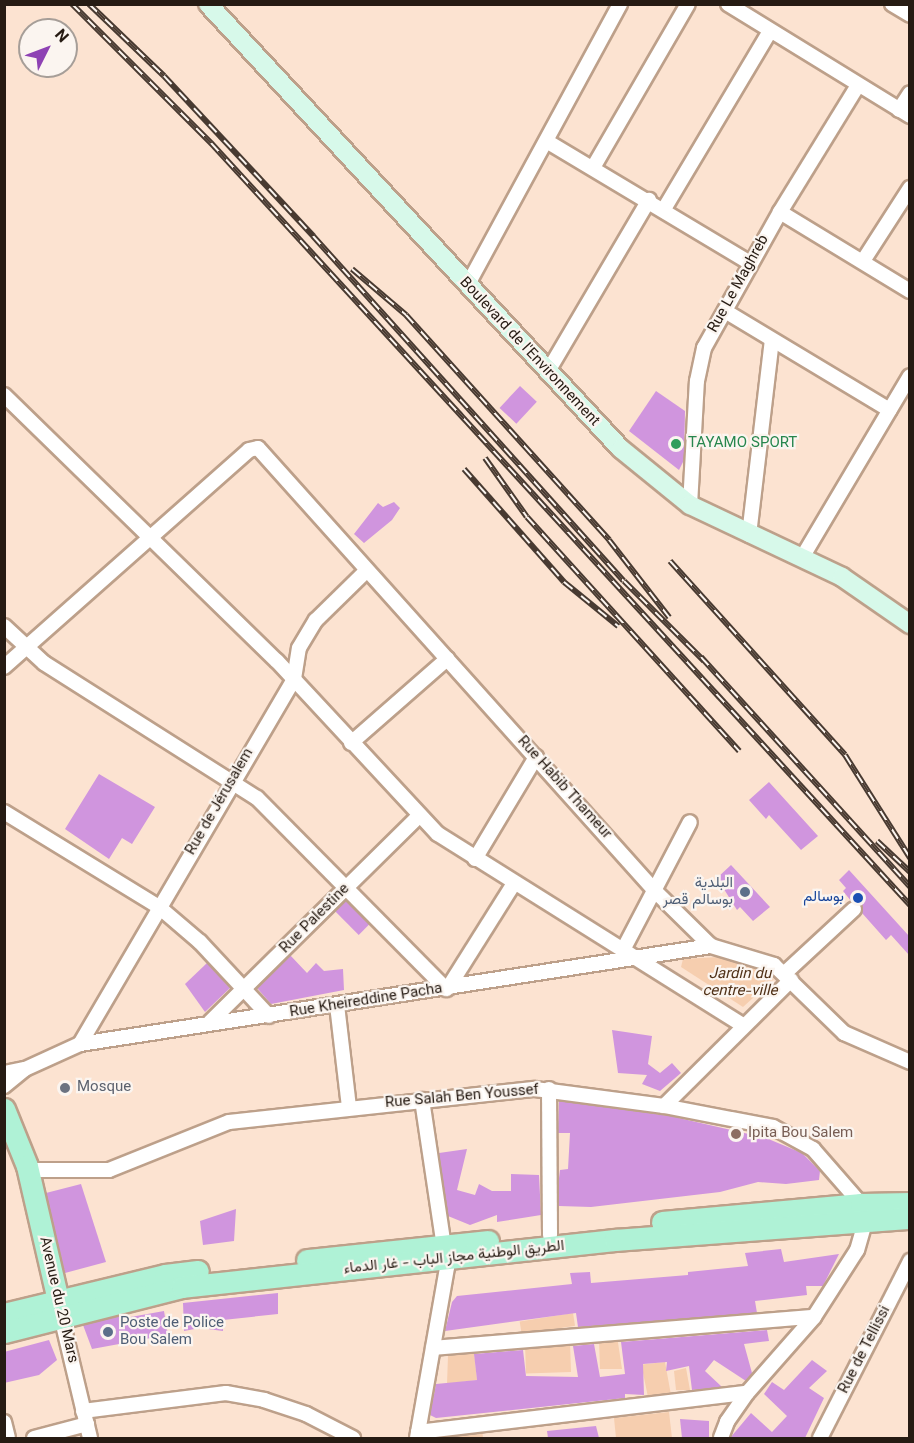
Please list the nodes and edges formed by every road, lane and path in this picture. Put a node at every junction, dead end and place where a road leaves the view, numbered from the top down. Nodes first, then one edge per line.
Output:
1 (208, 4) edge
2 (620, 4) edge
3 (687, 4) edge
4 (728, 4) edge
5 (892, 4) edge
6 (909, 15) edge
7 (770, 31) junction
8 (858, 86) junction
9 (909, 93) edge
10 (904, 113) edge
11 (548, 142) junction
12 (594, 166) junction
13 (909, 188) edge
14 (649, 200) junction
15 (664, 209) junction
16 (780, 212) junction
17 (863, 261) junction
18 (750, 263) junction
19 (467, 286) junction
20 (909, 291) edge
21 (725, 311) junction
22 (772, 340) junction
23 (547, 373) junction
24 (909, 376) edge
25 (4, 396) edge
26 (890, 410) junction
27 (690, 505) junction
28 (749, 535) junction
29 (150, 537) junction
30 (802, 556) junction
31 (367, 570) junction
32 (909, 624) edge
33 (4, 626) edge
34 (25, 649) junction
35 (447, 658) junction
36 (4, 667) edge
37 (294, 679) junction
38 (351, 743) junction
39 (536, 757) junction
40 (232, 780) junction
41 (6, 814) edge
42 (419, 816) junction
43 (690, 822) dead end
44 (475, 859) junction
45 (514, 883) junction
46 (347, 887) junction
47 (656, 892) junction
48 (159, 906) junction
49 (854, 909) dead end
50 (711, 946) junction
51 (623, 950) junction
52 (637, 959) junction
53 (788, 976) junction
54 (245, 988) junction
55 (447, 988) junction
56 (337, 1005) junction
57 (269, 1016) junction
58 (210, 1022) junction
59 (743, 1025) junction
60 (80, 1044) junction
61 (909, 1062) edge
62 (25, 1069) junction
63 (4, 1073) edge
64 (4, 1086) edge
65 (549, 1089) junction
66 (422, 1100) junction
67 (664, 1106) junction
68 (350, 1107) junction
69 (4, 1109) edge
70 (16, 1158) edge
71 (909, 1203) edge
72 (863, 1211) junction
73 (909, 1218) edge
74 (723, 1224) junction
75 (550, 1235) junction
76 (444, 1252) junction
77 (909, 1261) edge
78 (59, 1308) junction
79 (4, 1314) edge
80 (814, 1317) junction
81 (4, 1332) edge
82 (433, 1348) junction
83 (747, 1393) junction
84 (4, 1422) edge
85 (87, 1425) edge
86 (495, 1432) edge
87 (418, 1435) edge
88 (8, 1438) edge
89 (34, 1438) edge
90 (353, 1438) edge
91 (721, 1438) edge
92 (820, 1438) edge

1 - 19 street, Boulevard de l'Environnement
2 - 11 street
3 - 12 street
4 - 7 street
5 - 6 street
7 - 8 street
7 - 15 street
8 - 10 street
8 - 16 street, Rue Le Maghreb
9 - 10 street
11 - 12 street
11 - 19 street
12 - 14 street
13 - 17 street
14 - 15 street
14 - 23 street
15 - 18 street
16 - 17 street
16 - 18 street, Rue Le Maghreb
17 - 20 street
18 - 21 street, Rue Le Maghreb
19 - 23 street, Boulevard de l'Environnement
21 - 22 street
21 - 27 street, Rue Le Maghreb
22 - 26 street
22 - 28 street
23 - 27 street, Boulevard de l'Environnement
24 - 26 street
25 - 29 street
26 - 30 street
27 - 28 street, Boulevard de l'Environnement
28 - 30 street, Boulevard de l'Environnement
29 - 31 street, Rue Habib Thameur
29 - 34 street
29 - 37 street
30 - 32 street, Boulevard de l'Environnement
31 - 35 street, Rue Habib Thameur
31 - 37 street, Rue de Jérusalem
33 - 34 street
34 - 36 street
34 - 40 street
35 - 38 street
35 - 39 street, Rue Habib Thameur
37 - 38 street
37 - 40 street, Rue de Jérusalem
38 - 42 street
39 - 44 street
39 - 47 street, Rue Habib Thameur
40 - 46 street
40 - 48 street, Rue de Jérusalem
41 - 48 street
42 - 44 street
42 - 46 street, Rue Palestine
43 - 47 street
44 - 45 street
45 - 51 street
45 - 55 street
46 - 54 street, Rue Palestine
46 - 55 street
47 - 50 street, Rue Habib Thameur
47 - 51 street
48 - 54 street
48 - 60 street, Rue de Jérusalem
49 - 53 street
50 - 52 street, Rue Kheireddine Pacha
50 - 53 street, Rue Habib Thameur
51 - 52 street
52 - 55 street, Rue Kheireddine Pacha
52 - 59 street
53 - 59 street
53 - 61 street, Rue Habib Thameur
54 - 57 street
54 - 58 street, Rue Palestine
55 - 56 street, Rue Kheireddine Pacha
56 - 57 street, Rue Kheireddine Pacha
56 - 68 street
57 - 58 street, Rue Kheireddine Pacha
58 - 60 street, Rue Kheireddine Pacha
59 - 67 street
60 - 62 street, Rue Kheireddine Pacha
62 - 63 street
62 - 64 street
65 - 66 street, Rue Salah Ben Youssef
65 - 67 street, Rue Salah Ben Youssef
65 - 75 street
66 - 68 street, Rue Salah Ben Youssef
66 - 76 street
67 - 72 street, Rue Salah Ben Youssef
68 - 70 street, Rue Salah Ben Youssef
69 - 70 main road, Avenue du 20 Mars
70 - 78 main road, Avenue du 20 Mars
71 - 72 main road, الطريق الوطنية مجاز الباب - غار الدماء
72 - 73 main road, الطريق الوطنية مجاز الباب - غار الدماء
72 - 74 main road, الطريق الوطنية مجاز الباب - غار الدماء
72 - 80 street
74 - 75 main road, الطريق الوطنية مجاز الباب - غار الدماء
74 - 76 main road, الطريق الوطنية مجاز الباب - غار الدماء
75 - 76 main road, الطريق الوطنية مجاز الباب - غار الدماء
76 - 78 main road, الطريق الوطنية مجاز الباب - غار الدماء
76 - 82 street
77 - 92 street, Rue de Tellissi
78 - 79 main road, الطريق الوطنية مجاز الباب - غار الدماء
78 - 81 main road, الطريق الوطنية مجاز الباب - غار الدماء
78 - 85 street, Avenue du 20 Mars
80 - 82 street
80 - 83 street
82 - 87 street
83 - 86 street
83 - 91 street
84 - 88 street
85 - 89 street
85 - 90 street
86 - 87 street

